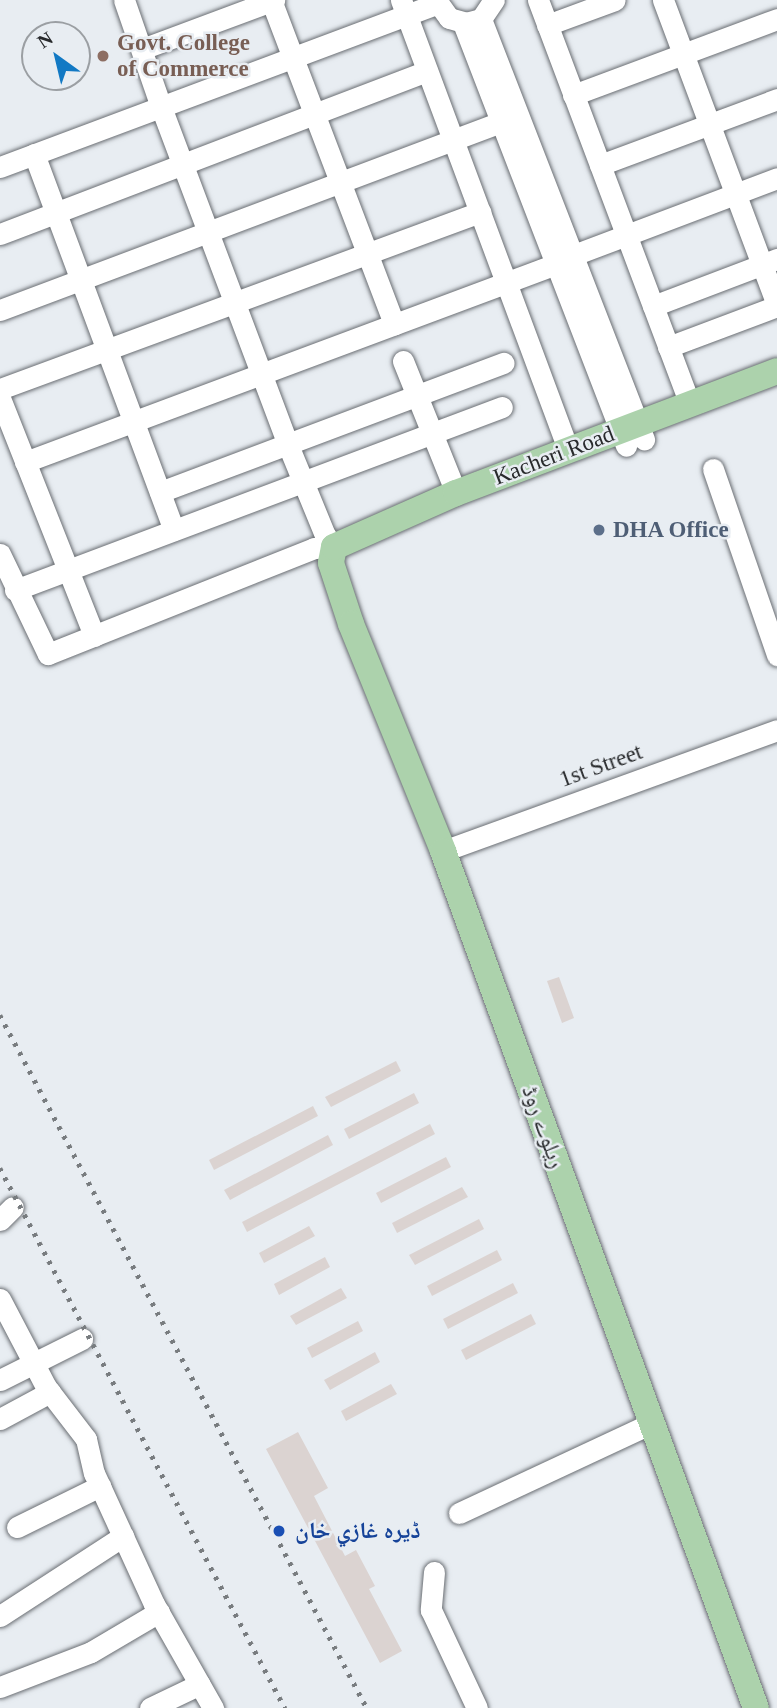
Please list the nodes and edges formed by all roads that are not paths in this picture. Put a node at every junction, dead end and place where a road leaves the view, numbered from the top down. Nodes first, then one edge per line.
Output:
1 (124, 0) edge
2 (272, 0) edge
3 (494, 0) edge
4 (538, 0) edge
5 (615, 0) edge
6 (663, 0) edge
7 (436, 2) edge
8 (403, 8) edge
9 (777, 19) edge
10 (472, 21) junction
11 (547, 26) junction
12 (142, 49) junction
13 (684, 54) junction
14 (293, 56) junction
15 (427, 71) junction
16 (573, 95) junction
17 (777, 99) edge
18 (161, 107) junction
19 (315, 114) junction
20 (501, 122) junction
21 (709, 124) junction
22 (453, 140) junction
23 (34, 154) junction
24 (183, 164) junction
25 (600, 165) junction
26 (0, 167) edge
27 (777, 178) edge
28 (340, 182) junction
29 (736, 194) junction
30 (480, 212) junction
31 (56, 213) junction
32 (209, 231) junction
33 (0, 234) edge
34 (626, 235) junction
35 (367, 253) junction
36 (564, 260) junction
37 (769, 262) edge
38 (81, 280) junction
39 (506, 282) junction
40 (235, 302) junction
41 (777, 305) edge
42 (653, 306) junction
43 (0, 310) edge
44 (394, 324) junction
45 (668, 347) junction
46 (107, 350) junction
47 (403, 361) dead end
48 (504, 363) dead end
49 (777, 371) edge
50 (261, 373) junction
51 (0, 389) edge
52 (777, 390) edge
53 (416, 397) junction
54 (0, 398) edge
55 (690, 404) junction
56 (502, 407) dead end
57 (134, 421) junction
58 (430, 435) junction
59 (632, 435) junction
60 (288, 445) junction
61 (569, 451) junction
62 (25, 462) junction
63 (713, 469) dead end
64 (304, 481) junction
65 (160, 492) junction
66 (456, 494) junction
67 (174, 530) junction
68 (334, 547) junction
69 (0, 554) edge
70 (68, 570) junction
71 (15, 590) junction
72 (94, 636) junction
73 (777, 654) edge
74 (777, 730) edge
75 (443, 850) junction
76 (0, 1298) edge
77 (82, 1339) dead end
78 (33, 1362) junction
79 (0, 1380) edge
80 (50, 1392) junction
81 (0, 1419) edge
82 (652, 1423) junction
83 (100, 1486) junction
84 (459, 1513) dead end
85 (17, 1527) dead end
86 (123, 1536) junction
87 (434, 1572) dead end
88 (159, 1612) junction
89 (0, 1616) edge
90 (200, 1684) junction
91 (0, 1686) edge
92 (150, 1708) edge
93 (213, 1708) edge
94 (477, 1708) edge
95 (756, 1708) edge

1 - 12 street
2 - 12 street
2 - 14 street
3 - 10 street
4 - 11 street
5 - 11 street
6 - 13 street
7 - 8 street
7 - 10 street
8 - 14 street
8 - 15 street
9 - 13 street
10 - 20 street
10 - 36 street
11 - 16 street
12 - 18 street
13 - 16 street
13 - 21 street
14 - 18 street
14 - 19 street
15 - 19 street
15 - 22 street
16 - 25 street
17 - 21 street
18 - 23 street
18 - 24 street
19 - 24 street
19 - 28 street
20 - 22 street
20 - 36 street
21 - 25 street
21 - 29 street
22 - 28 street
22 - 30 street
23 - 26 street
23 - 31 street
24 - 31 street
24 - 32 street
25 - 34 street
27 - 29 street
28 - 32 street
28 - 35 street
29 - 34 street
29 - 37 street
30 - 35 street
30 - 39 street
31 - 33 street
31 - 38 street
32 - 38 street
32 - 40 street
34 - 36 street
34 - 42 street
35 - 40 street
35 - 44 street
36 - 39 street
36 - 59 street
37 - 41 street
37 - 42 street
38 - 43 street
38 - 46 street
39 - 44 street
39 - 61 street
40 - 46 street
40 - 50 street
41 - 45 street
42 - 45 street
44 - 50 street
45 - 55 street
46 - 51 street
46 - 57 street
47 - 53 street
48 - 53 street
49 - 55 main road, Kacheri Road
50 - 57 street
50 - 60 street
52 - 59 main road, Kacheri Road
53 - 58 street
53 - 60 street
54 - 62 street
55 - 59 main road, Kacheri Road
56 - 58 street
57 - 62 street
57 - 65 street
58 - 64 street
58 - 66 street
59 - 61 main road, Kacheri Road
59 - 68 main road, Kacheri Road
60 - 64 street
60 - 65 street
61 - 66 main road, Kacheri Road
62 - 70 street
63 - 73 street
64 - 67 street
64 - 68 street
65 - 67 street
66 - 68 main road, Kacheri Road
67 - 70 street
68 - 72 street, Kacheri Road
68 - 75 main road, ریلوے روڈ
69 - 71 street
70 - 71 street
70 - 72 street
71 - 72 street, Kacheri Road
74 - 75 street, 1st Street
75 - 82 main road, ریلوے روڈ
76 - 78 street
77 - 78 street
78 - 79 street
78 - 80 street
80 - 81 street
80 - 83 street
82 - 84 street
82 - 95 main road, ریلوے روڈ
83 - 85 street
83 - 86 street
86 - 88 street
86 - 89 street
87 - 94 street
88 - 90 street
88 - 91 street
90 - 92 street
90 - 93 street

